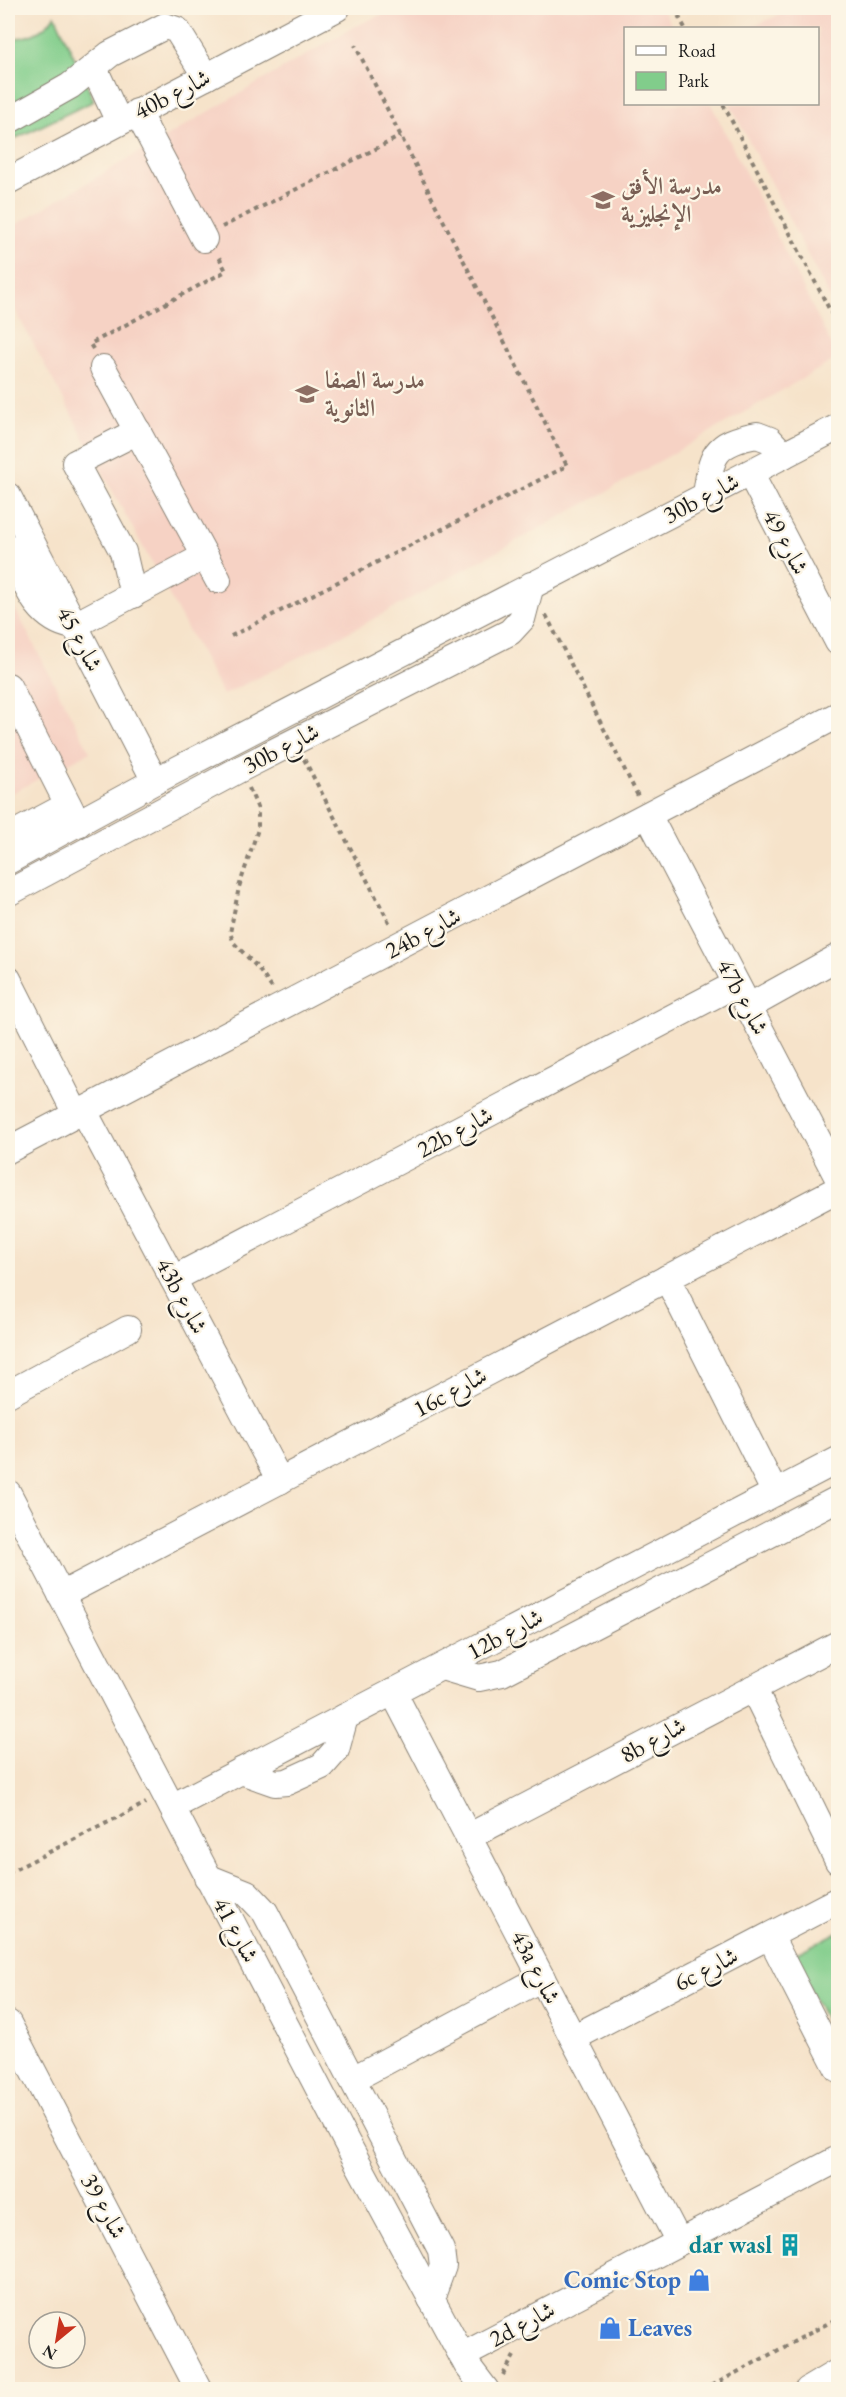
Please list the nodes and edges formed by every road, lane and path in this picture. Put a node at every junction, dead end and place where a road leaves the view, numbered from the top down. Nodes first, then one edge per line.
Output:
1 (337, 8) edge
2 (674, 8) edge
3 (684, 27) edge
4 (356, 45) dead end
5 (94, 68) junction
6 (206, 77) junction
7 (724, 105) edge
8 (128, 117) junction
9 (8, 121) edge
10 (401, 136) junction
11 (8, 181) edge
12 (212, 241) junction
13 (838, 326) edge
14 (104, 368) joint
15 (838, 427) edge
16 (138, 431) junction
17 (784, 455) junction
18 (750, 473) junction
19 (8, 496) edge
20 (706, 496) junction
21 (8, 547) edge
22 (205, 556) junction
23 (218, 580) dead end
24 (531, 585) junction
25 (133, 595) junction
26 (73, 626) junction
27 (231, 636) dead end
28 (838, 642) edge
29 (8, 686) edge
30 (838, 715) edge
31 (295, 741) junction
32 (242, 768) junction
33 (155, 781) junction
34 (73, 815) junction
35 (648, 815) junction
36 (8, 837) edge
37 (8, 861) edge
38 (8, 894) edge
39 (401, 945) junction
40 (838, 957) edge
41 (8, 979) edge
42 (736, 984) junction
43 (748, 1007) junction
44 (281, 1008) junction
45 (80, 1113) junction
46 (8, 1150) edge
47 (838, 1178) edge
48 (838, 1189) edge
49 (667, 1278) junction
50 (173, 1279) junction
51 (128, 1329) dead end
52 (8, 1394) edge
53 (838, 1460) edge
54 (280, 1480) junction
55 (8, 1493) edge
56 (775, 1493) junction
57 (838, 1499) edge
58 (61, 1595) junction
59 (838, 1644) edge
60 (442, 1667) junction
61 (753, 1688) junction
62 (393, 1692) junction
63 (168, 1800) junction
64 (468, 1837) junction
65 (838, 1860) edge
66 (8, 1873) edge
67 (207, 1877) junction
68 (838, 1900) edge
69 (770, 1936) junction
70 (542, 1978) junction
71 (8, 2023) edge
72 (573, 2038) junction
73 (838, 2069) edge
74 (352, 2079) junction
75 (838, 2159) edge
76 (678, 2242) junction
77 (431, 2299) junction
78 (838, 2318) edge
79 (467, 2370) edge
80 (838, 2372) edge
81 (200, 2390) edge
82 (486, 2390) edge
83 (704, 2390) edge
84 (808, 2390) edge

1 - 6 street, 40b شارع
2 - 3 path
4 - 10 path
5 - 6 street
5 - 8 street
5 - 9 street
6 - 8 street, 40b شارع
7 - 13 path
8 - 11 street, 40b شارع
8 - 12 street
10 - 12 path
10 - 27 path
12 - 14 path
14 - 16 street
15 - 17 street, 30b شارع
16 - 22 street
16 - 25 street
17 - 18 street, 30b شارع
17 - 20 street
18 - 20 street, 30b شارع
18 - 28 street, شارع 49
19 - 26 street, شارع 45
20 - 24 street, 30b شارع
21 - 26 street
22 - 23 street
22 - 25 street
24 - 31 street, 30b شارع
24 - 33 street, 30b شارع
24 - 35 path
25 - 26 street
26 - 33 street, شارع 45
29 - 34 street
30 - 35 street, 24b شارع
31 - 32 street, 30b شارع
31 - 39 path
32 - 38 street, 30b شارع
32 - 44 path
33 - 34 street, 30b شارع
34 - 36 street
34 - 37 street, 30b شارع
35 - 39 street, 24b شارع
35 - 42 street, 47b شارع
39 - 44 street, 24b شارع
40 - 43 street
41 - 45 street, 43b شارع
42 - 43 street, 47b شارع
42 - 50 street, 22b شارع
43 - 47 street, 47b شارع
44 - 45 street, 24b شارع
45 - 46 street, 24b شارع
45 - 50 street, 43b شارع
48 - 49 street, 16c شارع
49 - 54 street, 16c شارع
49 - 56 street
50 - 54 street, 43b شارع
51 - 52 street
53 - 56 street, 12b شارع
54 - 58 street, 16c شارع
55 - 58 street, شارع 41
56 - 60 street, 12b شارع
57 - 60 street
58 - 63 street, شارع 41
59 - 61 street, 8b شارع
60 - 62 street, 12b شارع
61 - 64 street, 8b شارع
61 - 65 street
62 - 63 street, 12b شارع
62 - 64 street, 43a شارع
63 - 66 path
63 - 67 street, شارع 41
64 - 70 street, 43a شارع
67 - 74 street
67 - 77 street, شارع 41
68 - 69 street, 6c شارع
69 - 72 street, 6c شارع
69 - 73 street
70 - 72 street, 43a شارع
70 - 74 street
71 - 81 street, شارع 39
72 - 76 street, 43a شارع
74 - 77 street
75 - 76 street, 2d شارع
76 - 79 street, 2d شارع
77 - 79 street, شارع 41
78 - 83 path
79 - 82 street, شارع 41
80 - 84 street

